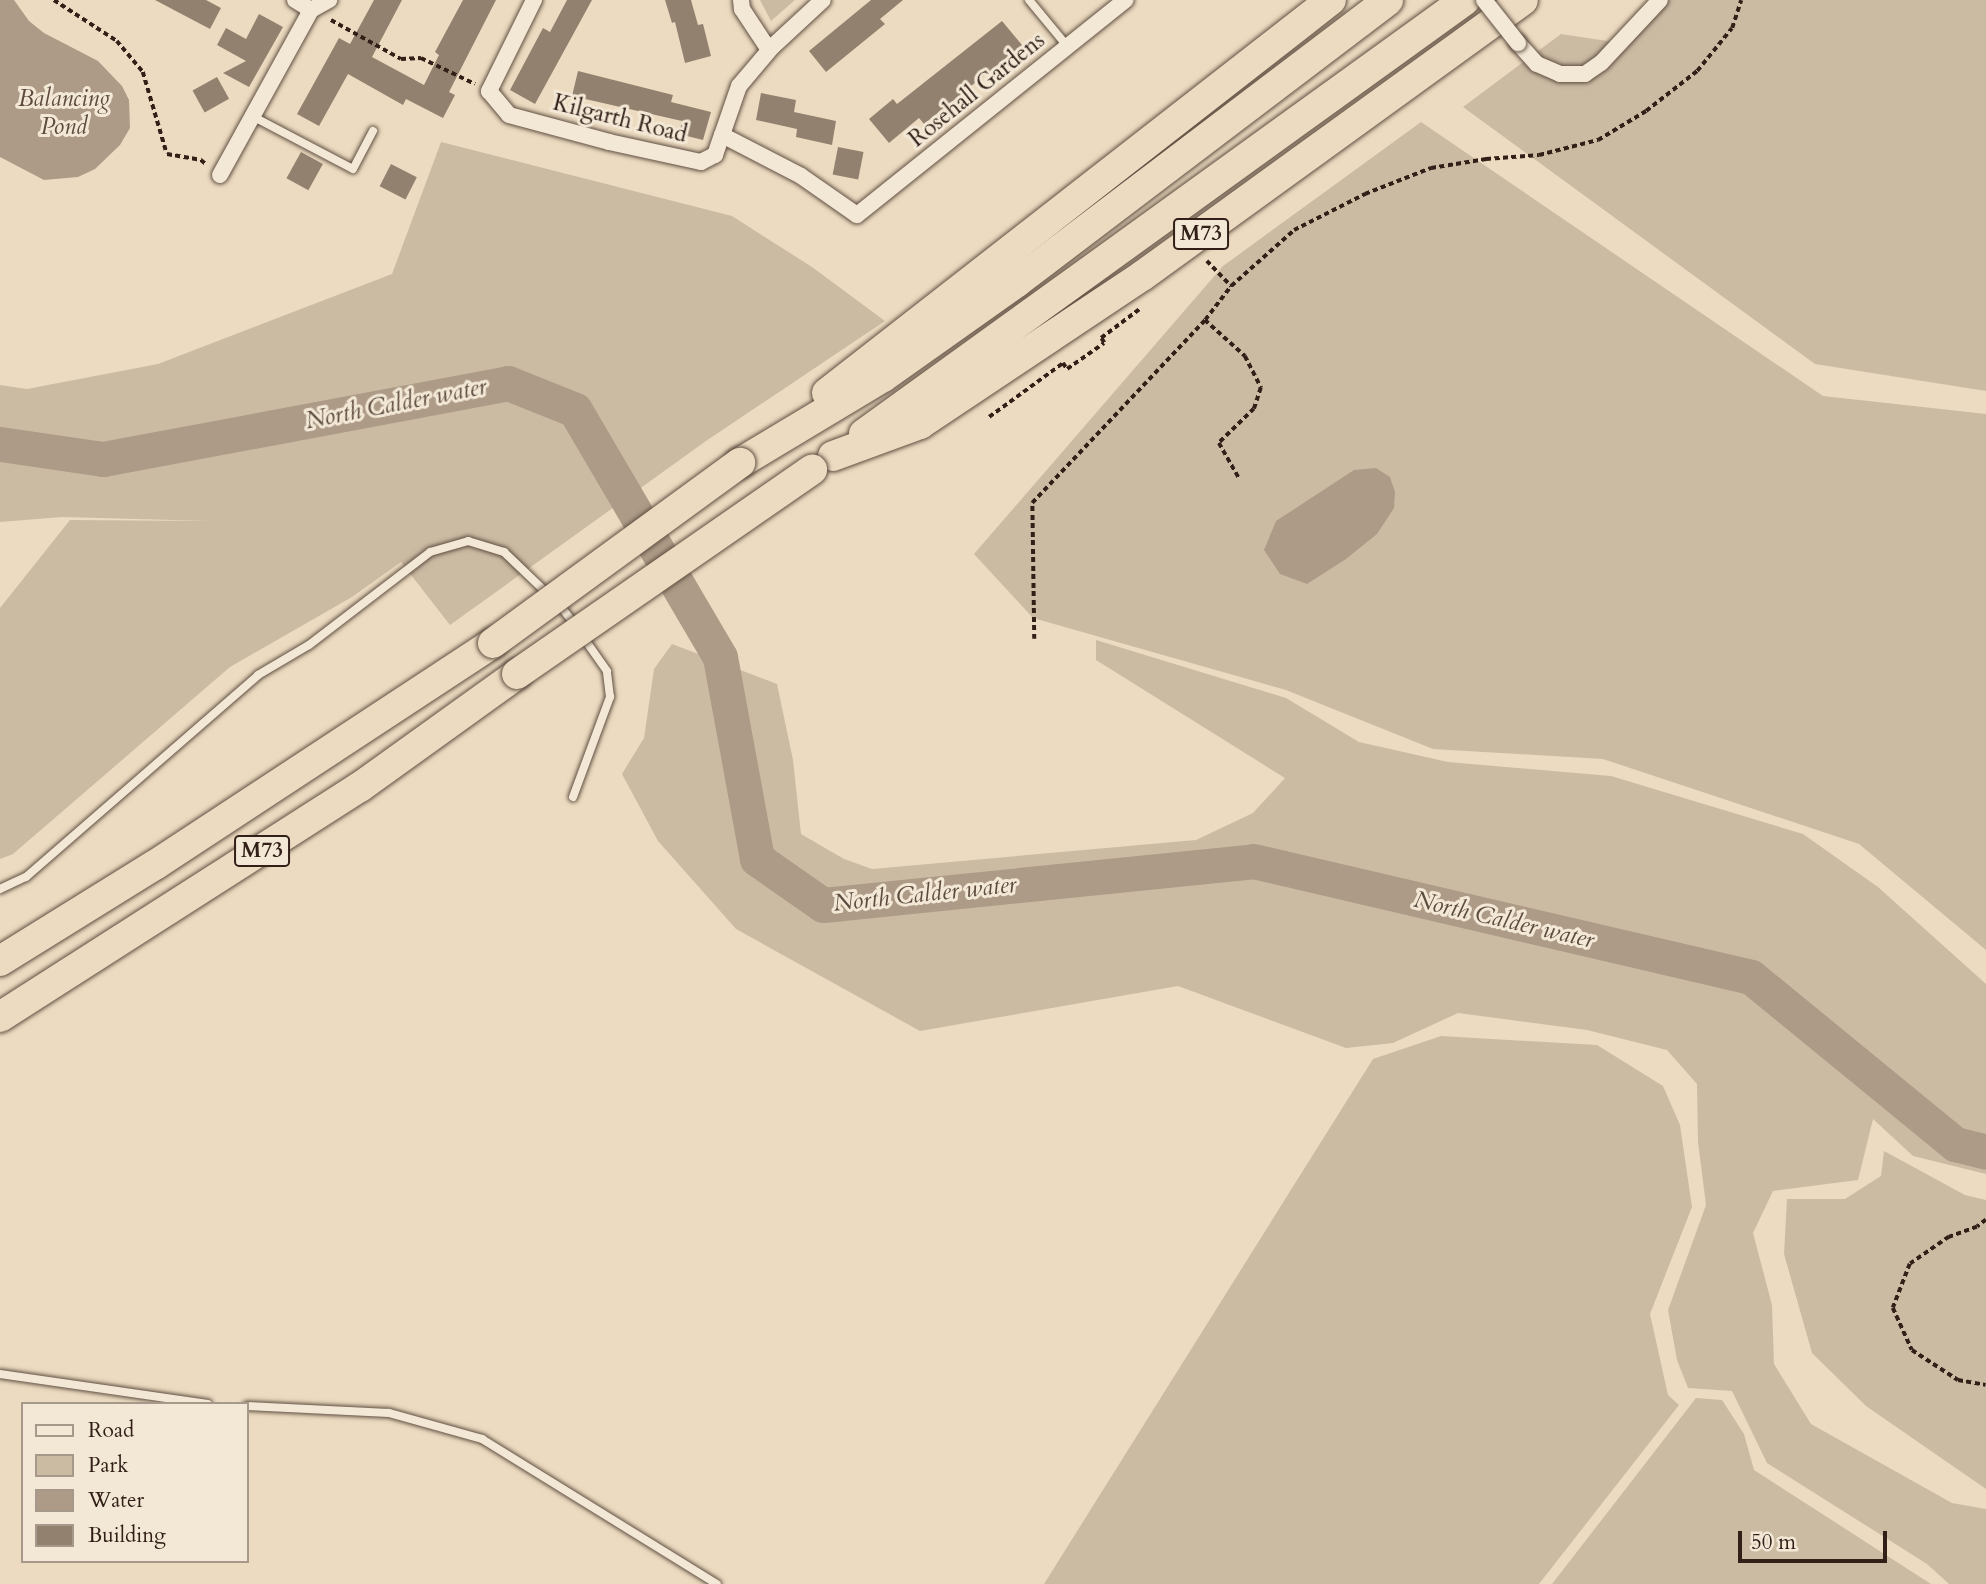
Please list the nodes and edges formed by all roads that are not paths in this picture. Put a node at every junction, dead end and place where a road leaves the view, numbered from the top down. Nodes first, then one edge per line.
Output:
1 (295, 0) edge
2 (534, 0) edge
3 (741, 0) edge
4 (823, 0) edge
5 (1029, 0) edge
6 (1125, 0) edge
7 (1331, 0) edge
8 (1367, 0) edge
9 (1388, 0) edge
10 (1465, 0) edge
11 (1484, 0) edge
12 (1523, 0) edge
13 (1660, 0) edge
14 (319, 5) edge
15 (1068, 46) junction
16 (769, 50) junction
17 (253, 116) junction
18 (373, 131) dead end
19 (722, 135) junction
20 (1211, 136) junction
21 (220, 175) road end
22 (826, 403) junction
23 (862, 441) junction
24 (573, 797) dead end
25 (0, 889) edge
26 (0, 961) edge
27 (0, 1017) edge
28 (0, 1374) edge
29 (194, 1402) edge
30 (248, 1406) edge
31 (717, 1584) edge

1 - 14 street
2 - 19 street, Kilgarth Road
3 - 16 street
4 - 16 street, Kilgarth Road
5 - 15 lane
6 - 15 street, Rosehall Gardens
7 - 22 highway
8 - 20 highway
9 - 20 highway
10 - 23 highway, M73
11 - 13 street, bridge
12 - 23 highway, M73
14 - 17 street
15 - 19 street, Rosehall Gardens
16 - 19 street, Kilgarth Road
17 - 18 lane
17 - 21 street
20 - 22 highway
22 - 26 highway, M73, bridge
23 - 27 highway, M73, bridge
24 - 25 lane
28 - 29 lane
30 - 31 lane

